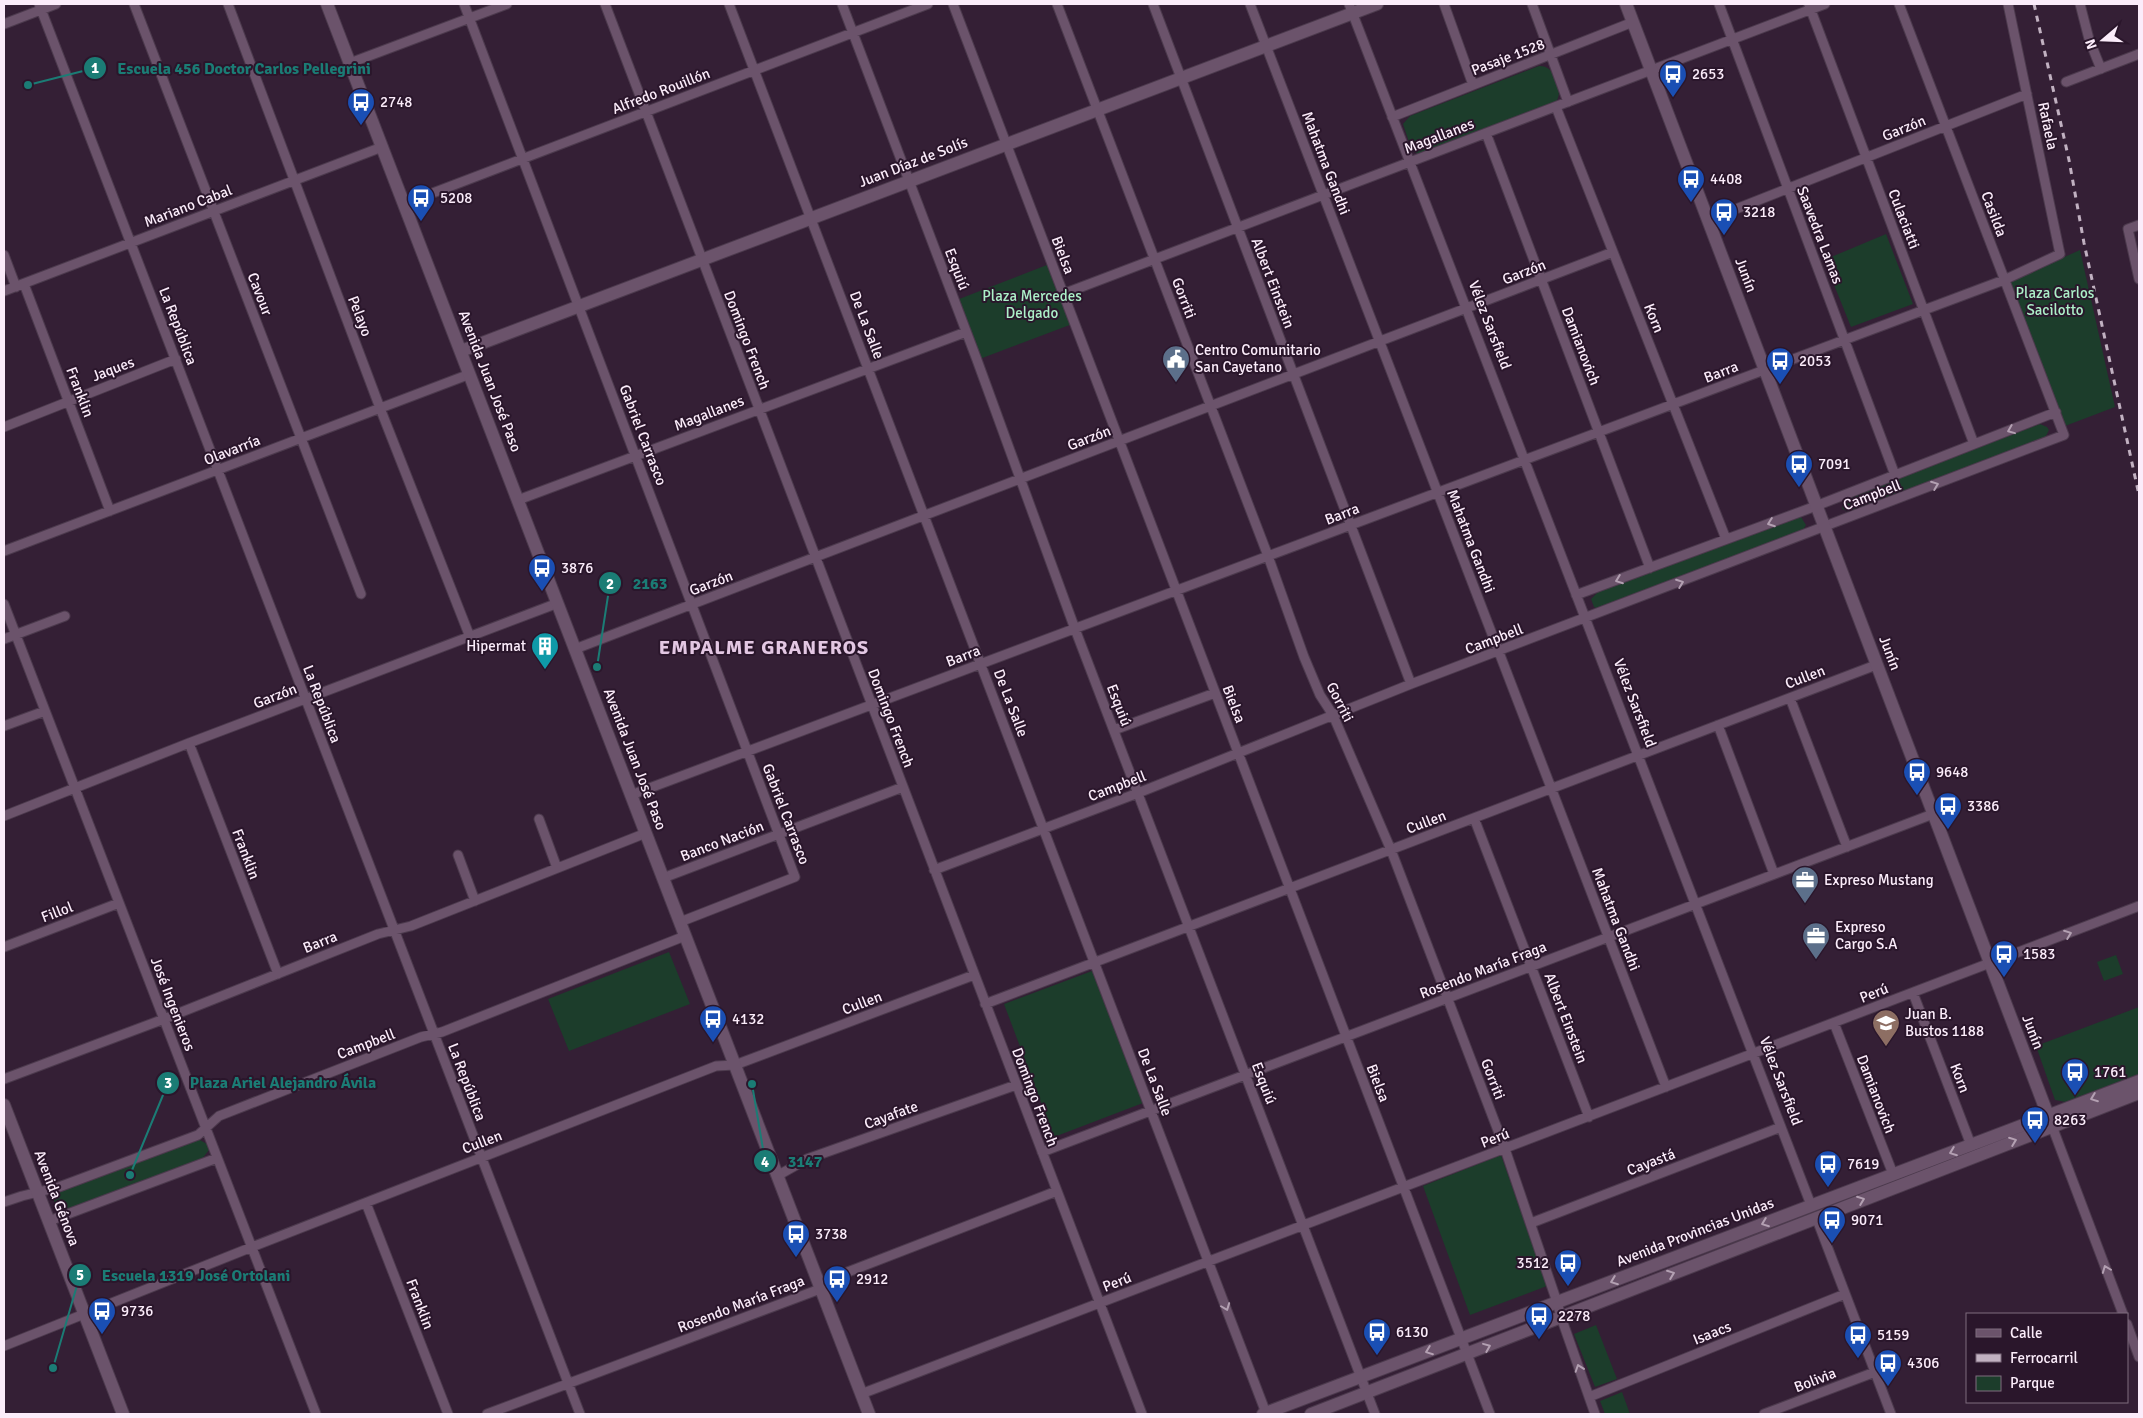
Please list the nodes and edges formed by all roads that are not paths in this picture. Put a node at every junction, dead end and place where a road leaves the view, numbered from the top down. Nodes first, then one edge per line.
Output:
1 (56, 4) edge
2 (134, 4) edge
3 (228, 4) edge
4 (327, 4) edge
5 (464, 4) edge
6 (507, 4) edge
7 (605, 4) edge
8 (730, 4) edge
9 (842, 4) edge
10 (928, 4) edge
11 (953, 4) edge
12 (1057, 4) edge
13 (1152, 4) edge
14 (1250, 4) edge
15 (1377, 4) edge
16 (1444, 4) edge
17 (1532, 4) edge
18 (1626, 4) edge
19 (1719, 4) edge
20 (1825, 4) edge
21 (1899, 4) edge
22 (2008, 4) edge
23 (2080, 4) edge
24 (1809, 6) edge
25 (41, 7) edge
26 (1351, 8) edge
27 (470, 18) junction
28 (1633, 22) junction
29 (4, 24) edge
30 (853, 32) junction
31 (1732, 39) junction
32 (1266, 46) junction
33 (2139, 54) edge
34 (1551, 55) junction
35 (350, 63) junction
36 (2101, 69) junction
37 (755, 70) junction
38 (1651, 70) junction
39 (1181, 78) junction
40 (2066, 82) dead end
41 (1473, 85) junction
42 (2027, 94) junction
43 (1568, 102) junction
44 (1556, 106) junction
45 (1098, 110) junction
46 (646, 112) junction
47 (1392, 117) junction
48 (1946, 126) junction
49 (1486, 133) junction
50 (1006, 144) junction
51 (382, 147) junction
52 (1866, 158) junction
53 (523, 159) junction
54 (1410, 162) junction
55 (295, 180) junction
56 (909, 181) junction
57 (1788, 188) junction
58 (1324, 195) junction
59 (404, 204) junction
60 (213, 212) junction
61 (811, 218) junction
62 (1708, 220) junction
63 (2139, 225) edge
64 (1238, 228) junction
65 (131, 243) junction
66 (1613, 252) junction
67 (2060, 254) joint
68 (4, 255) edge
69 (702, 259) junction
70 (1155, 259) junction
71 (2139, 279) edge
72 (1541, 280) junction
73 (2004, 280) junction
74 (20, 285) junction
75 (4, 291) edge
76 (1064, 294) junction
77 (579, 306) junction
78 (1466, 309) junction
79 (1924, 311) junction
80 (966, 332) junction
81 (1845, 340) junction
82 (1380, 342) junction
83 (461, 351) junction
84 (176, 359) junction
85 (868, 368) junction
86 (1765, 370) junction
87 (470, 374) junction
88 (1293, 375) junction
89 (68, 401) junction
90 (1674, 404) junction
91 (1211, 406) junction
92 (380, 408) junction
93 (759, 409) junction
94 (2056, 412) junction
95 (4, 427) edge
96 (1599, 432) junction
97 (2064, 435) joint
98 (301, 438) junction
99 (1119, 441) junction
100 (1974, 444) junction
101 (636, 456) junction
102 (1524, 460) junction
103 (218, 470) junction
104 (1895, 475) junction
105 (1020, 479) junction
106 (1438, 493) junction
107 (518, 500) junction
108 (1816, 506) junction
109 (110, 511) junction
110 (924, 516) junction
111 (1351, 525) junction
112 (1825, 528) junction
113 (1726, 539) junction
114 (4, 551) edge
115 (1268, 556) junction
116 (815, 557) junction
117 (1650, 568) junction
118 (1176, 591) junction
119 (361, 594) dead end
120 (1576, 596) junction
121 (558, 603) junction
122 (4, 604) edge
123 (692, 605) junction
124 (65, 616) dead end
125 (1586, 619) junction
126 (1075, 629) junction
127 (16, 634) junction
128 (470, 637) junction
129 (4, 639) edge
130 (575, 649) junction
131 (1499, 652) junction
132 (981, 664) junction
133 (1876, 665) junction
134 (1411, 684) junction
135 (1215, 693) junction
136 (1790, 698) junction
137 (306, 699) junction
138 (872, 705) junction
139 (45, 711) junction
140 (1333, 714) junction
141 (1718, 725) junction
142 (4, 726) edge
143 (1114, 730) junction
144 (189, 743) junction
145 (748, 751) junction
146 (1238, 753) junction
147 (1638, 755) junction
148 (903, 787) junction
149 (76, 788) junction
150 (1551, 788) junction
151 (1138, 793) junction
152 (631, 795) junction
153 (1933, 814) junction
154 (4, 816) edge
155 (1474, 818) junction
156 (539, 819) dead end
157 (1044, 828) junction
158 (646, 833) junction
159 (779, 834) junction
160 (1847, 847) junction
161 (1391, 850) junction
162 (458, 855) dead end
163 (557, 868) junction
164 (934, 870) junction
165 (1774, 874) junction
166 (663, 878) junction
167 (1289, 888) junction
168 (475, 901) junction
169 (119, 903) junction
170 (1695, 904) junction
171 (2139, 906) edge
172 (680, 922) junction
173 (1189, 926) junction
174 (394, 930) junction
175 (685, 936) junction
176 (1608, 937) junction
177 (4, 947) edge
178 (1095, 962) junction
179 (1990, 964) junction
180 (1531, 966) junction
181 (278, 974) junction
182 (974, 975) junction
183 (1913, 993) junction
184 (1447, 998) junction
185 (986, 1004) junction
186 (164, 1019) junction
187 (1834, 1023) junction
188 (434, 1034) junction
189 (1346, 1037) junction
190 (1753, 1054) junction
191 (735, 1065) junction
192 (1246, 1075) junction
193 (4, 1079) edge
194 (2139, 1081) edge
195 (1016, 1084) junction
196 (1666, 1087) junction
197 (2139, 1093) edge
198 (4, 1104) edge
199 (1151, 1110) junction
200 (1589, 1117) junction
201 (2049, 1121) junction
202 (1781, 1127) junction
203 (206, 1129) junction
204 (1971, 1145) junction
205 (1505, 1149) junction
206 (1042, 1152) junction
207 (481, 1157) junction
208 (217, 1158) junction
209 (1893, 1174) junction
210 (777, 1176) junction
211 (1403, 1188) junction
212 (1057, 1191) junction
213 (38, 1192) junction
214 (4, 1202) edge
215 (366, 1203) junction
216 (1813, 1211) junction
217 (49, 1221) junction
218 (1531, 1223) junction
219 (1303, 1226) junction
220 (252, 1247) junction
221 (1209, 1262) junction
222 (820, 1289) junction
223 (1845, 1294) junction
224 (1557, 1302) junction
225 (1099, 1303) junction
226 (2123, 1313) edge
227 (84, 1314) junction
228 (1561, 1317) junction
229 (2128, 1327) edge
230 (1461, 1339) junction
231 (4, 1346) edge
232 (1467, 1355) junction
233 (2139, 1357) edge
234 (1875, 1372) junction
235 (1362, 1377) junction
236 (568, 1384) junction
237 (1367, 1393) junction
238 (861, 1394) junction
239 (1589, 1398) junction
240 (1784, 1411) edge
241 (123, 1414) edge
242 (316, 1414) edge
243 (448, 1414) edge
244 (487, 1414) edge
245 (580, 1414) edge
246 (868, 1414) edge
247 (1142, 1414) edge
248 (1264, 1414) edge
249 (1311, 1414) edge
250 (1376, 1414) edge
251 (1490, 1414) edge
252 (1595, 1414) edge
253 (1764, 1414) edge
254 (1891, 1414) edge

1 - 25 street
2 - 60 street, Cavour
3 - 55 street, Pelayo
4 - 35 main road, Avenida Juan José Paso
5 - 27 street, Gabriel Carrasco
6 - 27 street
7 - 46 street, Domingo French
8 - 37 street, De La Salle
9 - 30 street, Esquiú
10 - 30 street, Alfredo Rouillón
11 - 50 street, Bielsa
12 - 45 street, Gorriti
13 - 39 street, Albert Einstein
14 - 32 street, Mahatma Gandhi
15 - 26 main road, Juan Díaz de Solís
16 - 41 street
17 - 34 street
18 - 28 main road, Junín
19 - 31 street, Saavedra Lamas
20 - 24 street, Magallanes
21 - 48 street, Casilda
22 - 42 street, Rafaela
23 - 36 street
24 - 31 street, Magallanes
24 - 52 street, Culaciatti
25 - 29 street
25 - 65 street, La República
26 - 32 main road, Juan Díaz de Solís
26 - 47 street, Vélez Sarsfield
27 - 35 street
27 - 53 street, Gabriel Carrasco
28 - 34 street, Pasaje 1528
28 - 38 main road, Junín
30 - 37 street, Alfredo Rouillón
30 - 56 street, Esquiú
31 - 38 street, Magallanes
31 - 57 street, Saavedra Lamas
32 - 39 main road, Juan Díaz de Solís
32 - 58 street, Mahatma Gandhi
33 - 36 street
34 - 41 street, Pasaje 1528
34 - 43 street
35 - 51 main road, Avenida Juan José Paso
36 - 40 street
37 - 46 street, Alfredo Rouillón
37 - 61 street, De La Salle
38 - 43 street, Magallanes
38 - 62 main road, Junín
39 - 45 main road, Juan Díaz de Solís
39 - 64 street, Albert Einstein
41 - 47 street, Pasaje 1528
42 - 48 street, Garzón
42 - 67 street, Rafaela
43 - 44 street, Magallanes
44 - 49 street, Magallanes
44 - 66 street, Korn
45 - 50 main road, Juan Díaz de Solís
45 - 70 street, Gorriti
46 - 53 street, Alfredo Rouillón
46 - 69 street, Domingo French
47 - 54 street, Vélez Sarsfield
48 - 52 street, Garzón
48 - 73 street, Casilda
49 - 54 street, Magallanes
49 - 72 street, Damianovich
50 - 56 main road, Juan Díaz de Solís
50 - 76 street, Bielsa
51 - 55 street, Mariano Cabal
51 - 59 main road, Avenida Juan José Paso
52 - 57 street, Garzón
52 - 79 street, Culaciatti
53 - 59 street, Alfredo Rouillón
53 - 77 street, Gabriel Carrasco
54 - 58 street, Magallanes
54 - 78 street, Vélez Sarsfield
55 - 60 street, Mariano Cabal
55 - 92 street, Pelayo
56 - 61 main road, Juan Díaz de Solís
56 - 80 street, Esquiú
57 - 62 street, Garzón
57 - 81 street, Saavedra Lamas
58 - 64 street, Magallanes
58 - 82 street, Mahatma Gandhi
59 - 83 main road, Avenida Juan José Paso
60 - 65 street, Mariano Cabal
60 - 98 street, Cavour
61 - 69 main road, Juan Díaz de Solís
61 - 85 street, De La Salle
62 - 86 main road, Junín
63 - 71 street
64 - 70 street, Magallanes
64 - 88 street, Albert Einstein
65 - 74 street, Mariano Cabal
65 - 84 street, La República
66 - 72 street, Garzón
66 - 90 street, Korn
67 - 73 street, Barra
68 - 74 street, Franklin
69 - 77 main road, Juan Díaz de Solís
69 - 93 street, Domingo French
70 - 76 street, Magallanes
70 - 91 street, Gorriti
72 - 78 street, Garzón
72 - 96 street, Damianovich
73 - 79 street, Barra
73 - 94 street, Casilda
74 - 75 street, Mariano Cabal
74 - 89 street, Franklin
76 - 99 street, Bielsa
77 - 83 main road, Juan Díaz de Solís
77 - 101 street, Gabriel Carrasco
78 - 82 street, Garzón
78 - 102 street, Vélez Sarsfield
79 - 81 street, Barra
79 - 100 street, Culaciatti
80 - 85 street, Magallanes
80 - 105 street, Esquiú
81 - 86 street, Barra
81 - 104 street, Saavedra Lamas
82 - 88 street, Garzón
82 - 106 street, Mahatma Gandhi
83 - 87 main road, Avenida Juan José Paso
84 - 89 street, Jaques
84 - 103 street, La República
85 - 93 street, Magallanes
85 - 110 street, De La Salle
86 - 90 street, Barra
86 - 108 main road, Junín
87 - 92 street, Olavarría
87 - 107 main road, Avenida Juan José Paso
88 - 91 street, Garzón
88 - 111 street, Albert Einstein
89 - 95 street, Jaques
89 - 109 street, Franklin
90 - 96 street, Barra
90 - 113 street, Korn
91 - 99 street, Garzón
91 - 115 street, Gorriti
92 - 98 street, Olavarría
92 - 128 street, Pelayo
93 - 101 street, Magallanes
93 - 116 street, Domingo French
94 - 97 street, Casilda
94 -> 100 street, Campbell
96 - 102 street, Barra
96 - 117 street, Damianovich
112 -> 97 street, Campbell
98 - 103 street, Olavarría
98 - 119 street, Cavour
99 - 105 street, Garzón
99 - 118 street, Bielsa
100 - 104 street, Campbell
101 - 107 street, Magallanes
101 - 123 street, Gabriel Carrasco
102 - 106 street, Barra
102 - 120 street, Vélez Sarsfield
103 - 109 street, Olavarría
103 - 137 street, La República
104 - 108 street, Campbell
105 - 110 street, Garzón
105 - 126 street, Esquiú
106 - 111 street, Barra
106 - 131 street, Mahatma Gandhi
107 - 121 main road, Avenida Juan José Paso
108 - 112 main road, Junín
108 -> 113 street, Campbell
109 - 114 street, Olavarría
110 - 116 street, Garzón
110 - 132 street, De La Salle
111 - 115 street, Barra
111 - 134 street, Albert Einstein
125 -> 112 street, Campbell
112 - 133 main road, Junín
113 - 117 street, Campbell
115 - 118 street, Barra
115 - 140 street, Gorriti
116 - 123 street, Garzón
116 - 138 street, Domingo French
117 -> 120 street, Campbell
118 - 126 street, Barra
118 - 135 street, Bielsa
120 - 125 street, Vélez Sarsfield
121 - 128 street, Garzón
121 - 130 main road, Avenida Juan José Paso
122 - 127 street, José Ingenieros
123 - 130 street, Garzón
123 - 145 street, Gabriel Carrasco
124 - 127 street
125 - 131 street, Campbell
125 - 147 street, Vélez Sarsfield
126 - 132 street, Barra
126 - 143 street, Esquiú
127 - 129 street
127 - 139 street, José Ingenieros
128 - 137 street, Garzón
130 - 152 main road, Avenida Juan José Paso
131 - 134 street, Campbell
131 - 150 street, Mahatma Gandhi
132 - 138 street, Barra
132 - 157 street, De La Salle
133 - 136 street, Cullen
133 - 153 main road, Junín
134 - 140 street, Campbell
135 - 143 street
135 - 146 street, Bielsa
136 - 141 street, Cullen
136 - 160 street
137 - 144 street, Garzón
137 - 174 street, La República
138 - 145 street, Barra
138 - 148 street, Domingo French
139 - 142 street
139 - 149 street, José Ingenieros
140 - 146 street, Campbell
140 - 161 street, Gorriti
141 - 147 street, Cullen
141 - 165 street
143 - 151 street, Esquiú
144 - 149 street, Garzón
144 - 181 street, Franklin
145 - 152 street, Barra
145 - 159 street, Gabriel Carrasco
146 - 151 street, Campbell
146 - 167 street, Bielsa
147 - 150 street, Cullen
147 - 170 street, Vélez Sarsfield
148 - 159 street, Banco Nación
148 - 164 street, Domingo French
149 - 154 street, Garzón
149 - 169 street, José Ingenieros
150 - 155 street, Cullen
150 - 176 street, Mahatma Gandhi
151 - 157 street, Campbell
151 - 173 street, Esquiú
152 - 158 main road, Avenida Juan José Paso
153 - 160 street, Rosendo María Fraga
153 - 179 main road, Junín
155 - 161 street, Cullen
155 - 180 street, Albert Einstein
156 - 163 street
157 - 164 street, Campbell
157 - 178 street, De La Salle
158 - 163 street, Barra
158 - 166 main road, Avenida Juan José Paso
159 - 166 street, Banco Nación
159 - 172 street, Gabriel Carrasco
160 - 165 street, Rosendo María Fraga
161 - 167 street, Cullen
161 - 184 street, Gorriti
162 - 168 street
163 - 168 street, Barra
164 - 182 street, Domingo French
165 - 170 street, Rosendo María Fraga
166 - 172 main road, Avenida Juan José Paso
167 - 173 street, Cullen
167 - 189 street, Bielsa
168 - 174 street, Barra
169 - 177 street, Fillol
169 - 186 street, José Ingenieros
170 - 176 street, Rosendo María Fraga
170 - 190 street, Vélez Sarsfield
179 -> 171 street, Perú
172 - 175 main road, Avenida Juan José Paso
173 - 178 street, Cullen
173 - 192 street, Esquiú
174 - 181 street, Barra
174 - 188 street, La República
175 - 188 street, Campbell
175 - 191 main road, Avenida Juan José Paso
176 - 180 street, Rosendo María Fraga
176 - 196 street, Mahatma Gandhi
178 - 185 street, Cullen
178 - 199 street, De La Salle
179 - 183 street, Perú
179 - 201 main road, Junín
180 - 184 street, Rosendo María Fraga
180 - 200 street, Albert Einstein
181 - 186 street, Barra
182 - 185 street, Domingo French
182 - 191 street, Cullen
183 - 187 street, Perú
183 - 204 street, Korn
184 - 189 street, Rosendo María Fraga
184 - 205 street, Gorriti
185 - 195 street, Domingo French
186 - 193 street, Barra
186 - 203 street, José Ingenieros
187 - 190 street, Perú
187 - 209 street, Damianovich
188 - 203 street, Campbell
188 - 207 street, La República
189 - 192 street, Rosendo María Fraga
189 - 211 street, Bielsa
190 - 196 street, Perú
190 - 202 street, Vélez Sarsfield
191 - 207 street, Cullen
191 - 210 main road, Avenida Juan José Paso
192 - 199 street, Rosendo María Fraga
192 - 219 street, Esquiú
194 -> 201 main road, Avenida Provincias Unidas
195 - 206 street, Domingo French
195 - 210 street, Cayafate
196 - 200 street, Perú
197 - 201 main road, Avenida Provincias Unidas
198 - 213 main road, Avenida Génova
199 - 206 street, Rosendo María Fraga
199 - 221 street, De La Salle
200 - 205 street, Perú
201 - 204 main road, Avenida Provincias Unidas
216 -> 201 main road, Avenida Provincias Unidas
226 -> 201 street, Junín
202 - 216 street, Vélez Sarsfield
202 - 218 street, Cayastá
203 - 208 street, José Ingenieros
203 - 213 street, Campbell
204 -> 209 main road, Avenida Provincias Unidas
205 - 211 street, Perú
205 - 218 street, Gorriti
206 - 212 street, Domingo French
207 - 215 street, Cullen
207 - 236 street, La República
208 - 217 street
208 - 220 street, José Ingenieros
209 - 216 main road, Avenida Provincias Unidas
210 - 222 main road, Avenida Juan José Paso
211 - 219 street, Perú
211 - 230 street, Bielsa
212 - 222 street, Rosendo María Fraga
212 - 225 street, Domingo French
213 - 214 street, Campbell
213 - 217 main road, Avenida Génova
215 - 220 street, Cullen
215 - 243 street, Franklin
216 - 223 street, Vélez Sarsfield
216 -> 224 main road, Avenida Provincias Unidas
228 -> 216 main road, Avenida Provincias Unidas
217 - 227 main road, Avenida Génova
218 - 224 street, Gorriti
219 - 221 street, Perú
219 - 235 street, Esquiú
220 - 227 street, Cullen
220 - 242 street, José Ingenieros
221 - 225 street, Perú
221 -> 248 street, De La Salle
222 - 236 street, Rosendo María Fraga
222 - 238 main road, Avenida Juan José Paso
223 - 234 street, Vélez Sarsfield
223 - 239 street, Isaacs
224 - 228 street, Gorriti
224 - 230 main road, Avenida Provincias Unidas
225 - 238 street, Perú
225 - 247 street, Domingo French
227 - 231 street, Cullen
227 - 241 main road, Avenida Génova
232 -> 228 main road, Avenida Provincias Unidas
239 -> 228 street, Gorriti
229 - 233 street
230 - 232 street, Bielsa
230 -> 235 main road, Avenida Provincias Unidas
232 - 237 main road, Avenida Provincias Unidas
232 - 251 street, Bielsa
234 - 240 street, Bolivia
234 - 254 street, Vélez Sarsfield
235 - 237 street, Esquiú
235 - 248 main road, Avenida Provincias Unidas
236 - 244 street, Rosendo María Fraga
236 - 245 street, La República
237 - 249 main road, Avenida Provincias Unidas
237 - 250 street, Esquiú
238 - 246 main road, Avenida Juan José Paso
239 - 252 street, Gorriti
240 - 253 street, Bolivia

